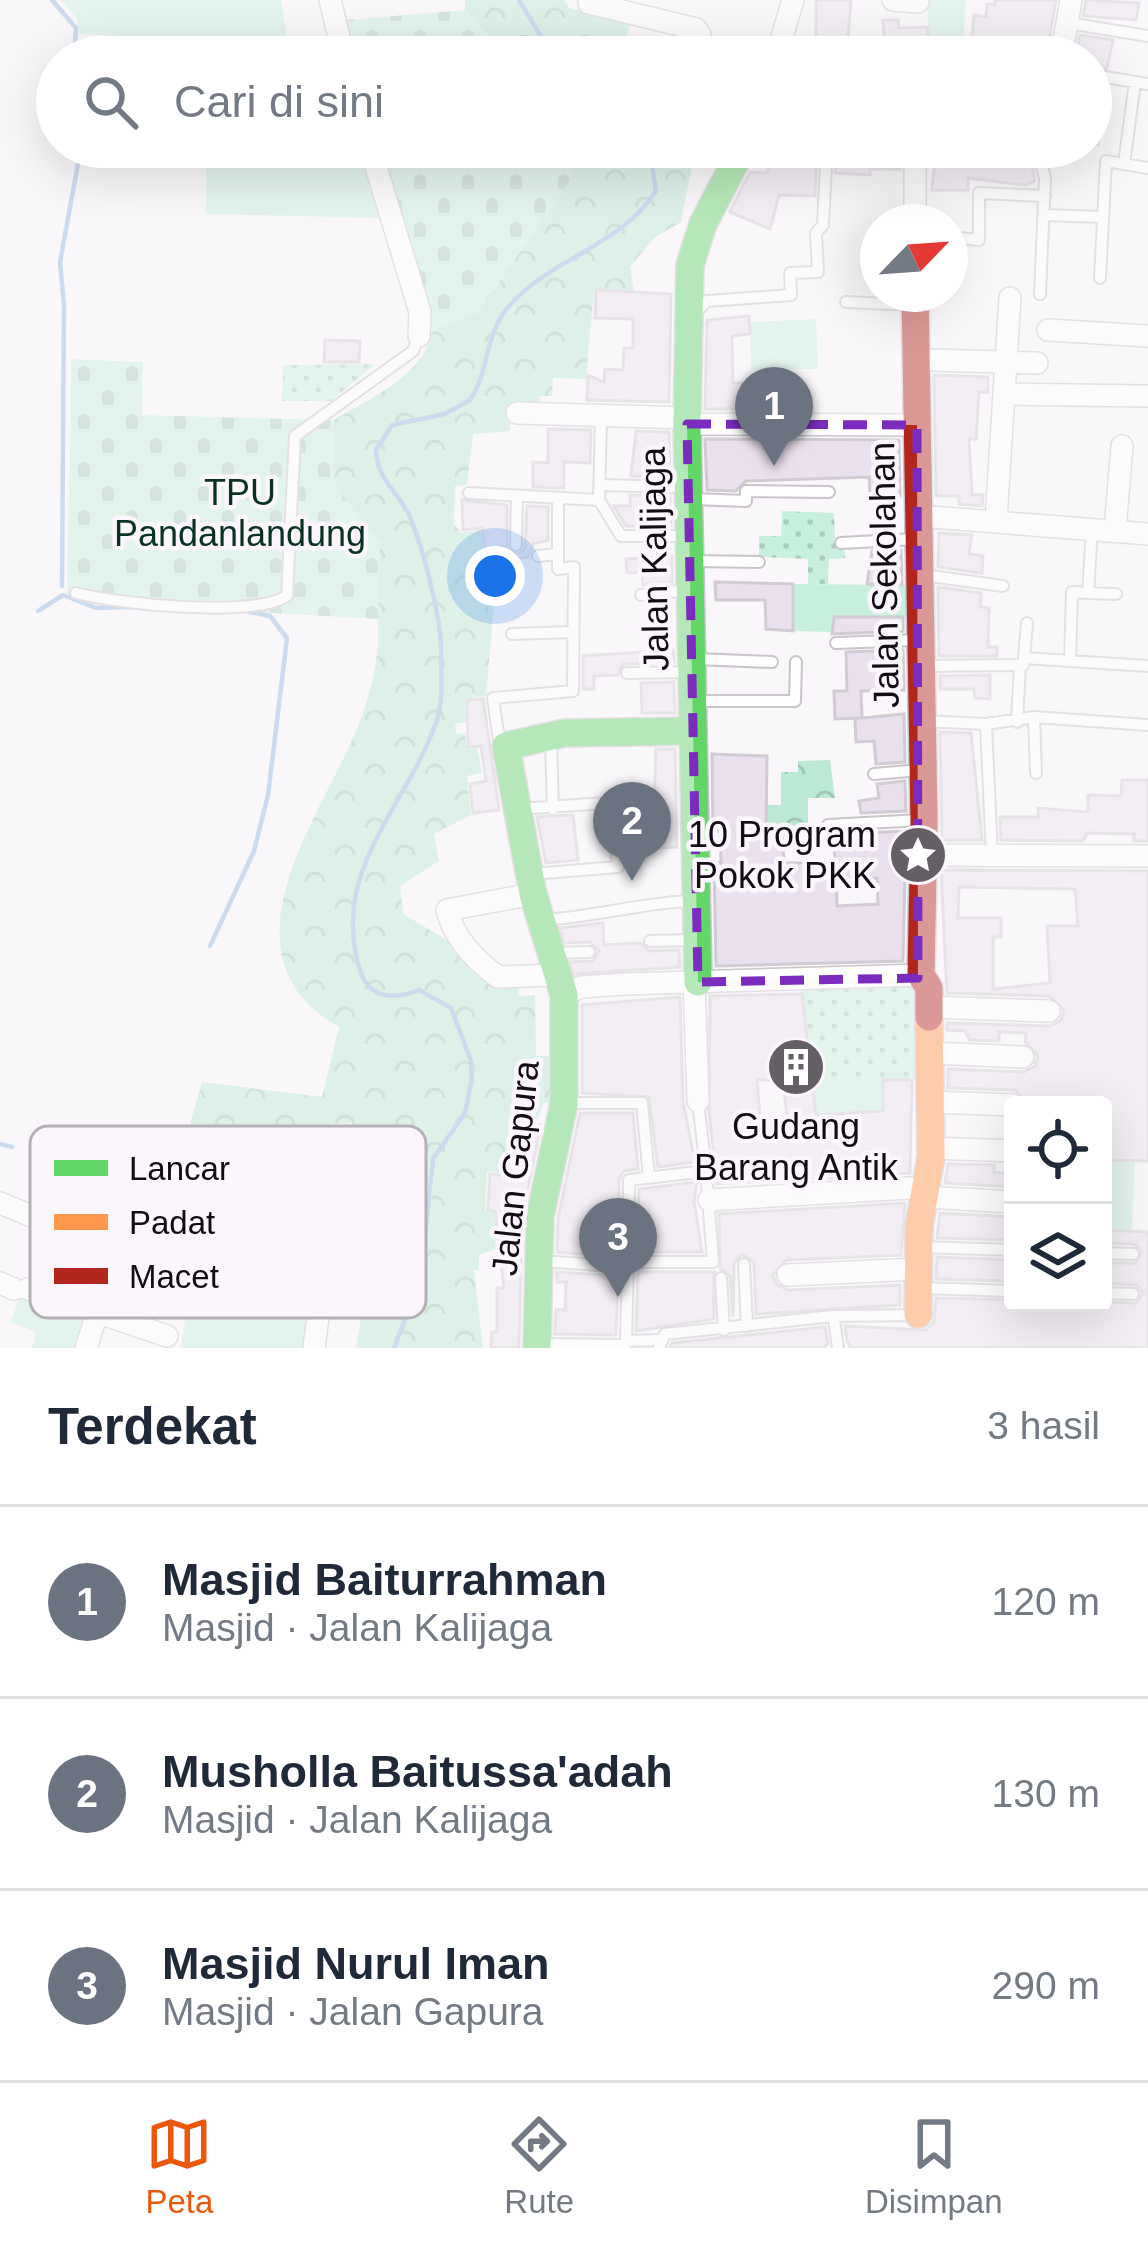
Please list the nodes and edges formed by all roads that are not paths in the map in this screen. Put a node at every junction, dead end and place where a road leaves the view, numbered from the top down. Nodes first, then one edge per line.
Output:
1 (330, 0) edge
2 (793, 0) edge
3 (893, 0) edge
4 (918, 2) edge
5 (589, 3) dead end
6 (1069, 12) edge
7 (339, 36) edge
8 (700, 36) edge
9 (782, 36) edge
10 (1148, 36) edge
11 (1112, 78) edge
12 (1142, 83) edge
13 (1112, 162) edge
14 (1124, 164) junction
15 (376, 168) edge
16 (733, 168) edge
17 (826, 168) edge
18 (915, 168) edge
19 (1044, 168) edge
20 (1106, 168) edge
21 (1148, 168) edge
22 (1045, 196) junction
23 (915, 204) edge
24 (1044, 214) junction
25 (1102, 217) junction
26 (968, 239) edge
27 (1100, 278) dead end
28 (1040, 294) dead end
29 (1010, 298) dead end
30 (845, 302) dead end
31 (860, 302) edge
32 (917, 312) edge
33 (689, 313) junction
34 (1048, 330) dead end
35 (419, 336) joint
36 (1148, 336) edge
37 (925, 360) junction
38 (1008, 362) junction
39 (1037, 363) dead end
40 (1007, 394) junction
41 (1148, 396) edge
42 (517, 413) dead end
43 (601, 416) junction
44 (688, 421) junction
45 (917, 425) junction
46 (1122, 446) dead end
47 (599, 484) junction
48 (830, 492) dead end
49 (469, 493) dead end
50 (689, 493) junction
51 (518, 496) junction
52 (558, 500) junction
53 (599, 500) junction
54 (917, 514) junction
55 (997, 520) junction
56 (1104, 529) junction
57 (1148, 534) edge
58 (841, 543) dead end
59 (517, 545) dead end
60 (557, 554) junction
61 (538, 556) dead end
62 (690, 562) junction
63 (759, 562) dead end
64 (919, 575) junction
65 (1003, 586) dead end
66 (76, 593) dead end
67 (1088, 593) junction
68 (1116, 594) dead end
69 (641, 596) dead end
70 (1027, 623) dead end
71 (573, 632) junction
72 (512, 634) dead end
73 (836, 643) dead end
74 (920, 653) junction
75 (1022, 661) junction
76 (1070, 661) junction
77 (772, 662) dead end
78 (796, 662) dead end
79 (692, 666) junction
80 (1148, 666) edge
81 (627, 673) dead end
82 (693, 701) junction
83 (1034, 717) junction
84 (922, 722) junction
85 (1017, 722) junction
86 (986, 724) junction
87 (1148, 725) edge
88 (693, 731) junction
89 (551, 736) junction
90 (508, 742) junction
91 (924, 770) junction
92 (1036, 773) dead end
93 (874, 774) dead end
94 (613, 801) junction
95 (635, 801) dead end
96 (515, 809) junction
97 (553, 809) junction
98 (924, 820) junction
99 (828, 825) dead end
100 (924, 855) junction
101 (992, 856) junction
102 (1148, 856) edge
103 (534, 896) junction
104 (697, 901) junction
105 (650, 940) dead end
106 (697, 940) junction
107 (589, 952) dead end
108 (556, 974) junction
109 (921, 975) junction
110 (696, 981) junction
111 (929, 1007) junction
112 (1049, 1011) dead end
113 (931, 1053) junction
114 (1023, 1057) dead end
115 (698, 1101) joint
116 (931, 1102) junction
117 (564, 1103) junction
118 (1004, 1105) edge
119 (1004, 1151) edge
120 (931, 1152) junction
121 (706, 1171) junction
122 (649, 1177) junction
123 (926, 1192) junction
124 (709, 1200) junction
125 (1004, 1201) edge
126 (0, 1203) edge
127 (30, 1215) edge
128 (1004, 1253) edge
129 (1112, 1253) edge
130 (1133, 1254) dead end
131 (538, 1261) junction
132 (628, 1264) junction
133 (744, 1264) dead end
134 (788, 1275) dead end
135 (721, 1278) dead end
136 (918, 1280) junction
137 (1004, 1290) edge
138 (1112, 1293) edge
139 (1133, 1294) dead end
140 (96, 1318) edge
141 (115, 1318) edge
142 (318, 1318) edge
143 (834, 1320) junction
144 (747, 1326) junction
145 (724, 1330) junction
146 (167, 1336) dead end
147 (626, 1344) edge
148 (659, 1344) edge
149 (537, 1346) edge
150 (86, 1348) edge
151 (314, 1348) edge
152 (838, 1348) edge

1 - 7 street
2 - 9 street
3 - 4 street
5 - 8 street
6 - 10 lane
11 - 12 lane
12 - 14 lane
13 - 14 lane
14 - 21 lane
15 - 35 street
16 - 33 street, Jalan Kalijaga
17 - 33 lane
18 - 23 street
19 - 22 lane
20 - 25 lane
22 - 24 lane
22 - 26 lane
24 - 25 lane
24 - 28 lane
25 - 27 lane
29 - 38 street
30 - 31 lane
32 - 37 street, Jalan Sekolahan
33 - 44 street, Jalan Kalijaga
34 - 36 street
35 - 66 lane
37 - 38 street
37 - 45 street, Jalan Sekolahan
38 - 39 street
38 - 40 street
40 - 41 street
40 - 55 street
42 - 43 street
43 - 44 street
43 - 47 lane
44 - 45 street
44 - 50 street, Jalan Kalijaga
45 - 54 street, Jalan Sekolahan
46 - 56 street
47 - 50 lane
47 - 53 lane
48 - 50 lane
49 - 51 lane
50 - 62 street, Jalan Kalijaga
51 - 52 lane
51 - 59 lane
52 - 53 lane
52 - 60 lane
53 - 62 lane
54 - 55 street
54 - 58 lane
54 - 64 street, Jalan Sekolahan
55 - 56 street
56 - 57 street
56 - 67 lane
60 - 61 lane
60 - 71 lane
62 - 63 lane
62 - 69 lane
62 - 79 street, Jalan Kalijaga
64 - 65 lane
64 - 74 street, Jalan Sekolahan
67 - 68 lane
67 - 76 lane
70 - 75 lane
71 - 72 lane
71 - 90 lane
73 - 74 lane
74 - 75 lane
74 - 84 street, Jalan Sekolahan
75 - 76 lane
75 - 85 lane
76 - 80 lane
77 - 79 lane
78 - 82 lane
79 - 81 lane
79 - 82 street, Jalan Kalijaga
82 - 88 street, Jalan Kalijaga
83 - 85 lane
83 - 87 lane
83 - 92 lane
84 - 86 lane
84 - 91 street, Jalan Sekolahan
85 - 86 lane
86 - 101 lane
88 - 89 street
88 - 104 street, Jalan Kalijaga
89 - 90 street
89 - 97 lane
90 - 96 street, Jalan Gapura
91 - 93 lane
91 - 98 street, Jalan Sekolahan
94 - 95 lane
94 - 97 lane
94 - 103 lane
96 - 97 lane
96 - 103 street, Jalan Gapura
98 - 99 lane
98 - 100 street, Jalan Sekolahan
100 - 101 street
100 - 109 street, Jalan Sekolahan
101 - 102 street
103 - 104 lane
103 - 108 street, Jalan Gapura
103 - 108 street
104 - 106 street, Jalan Kalijaga
105 - 106 lane
106 - 110 street, Jalan Kalijaga
107 - 108 lane
108 - 110 street
108 - 117 street, Jalan Gapura
109 - 110 street
109 - 111 street, Jalan Sekolahan
110 - 115 street
111 - 112 street
111 - 113 street, Jalan Sekolahan
113 - 114 street
113 - 116 street, Jalan Sekolahan
115 - 121 lane
116 - 118 street
116 - 120 street, Jalan Sekolahan
117 - 122 lane
117 - 131 street, Jalan Gapura
119 - 120 street
120 - 123 street, Jalan Sekolahan
121 - 122 lane
121 - 124 lane
122 - 132 lane
123 - 124 street
123 - 125 street
123 - 136 street, Jalan Sekolahan
124 - 132 lane
126 - 127 street
128 - 136 lane
129 - 130 lane
131 - 132 lane
131 - 149 street, Jalan Gapura
132 - 147 lane
133 - 144 lane
134 - 136 street
135 - 145 lane
136 - 137 lane
136 - 143 lane
138 - 139 lane
140 - 150 street
141 - 146 street
142 - 151 street
143 - 144 lane
143 - 152 lane
144 - 145 lane
145 - 148 lane
147 - 148 lane
147 - 149 lane

